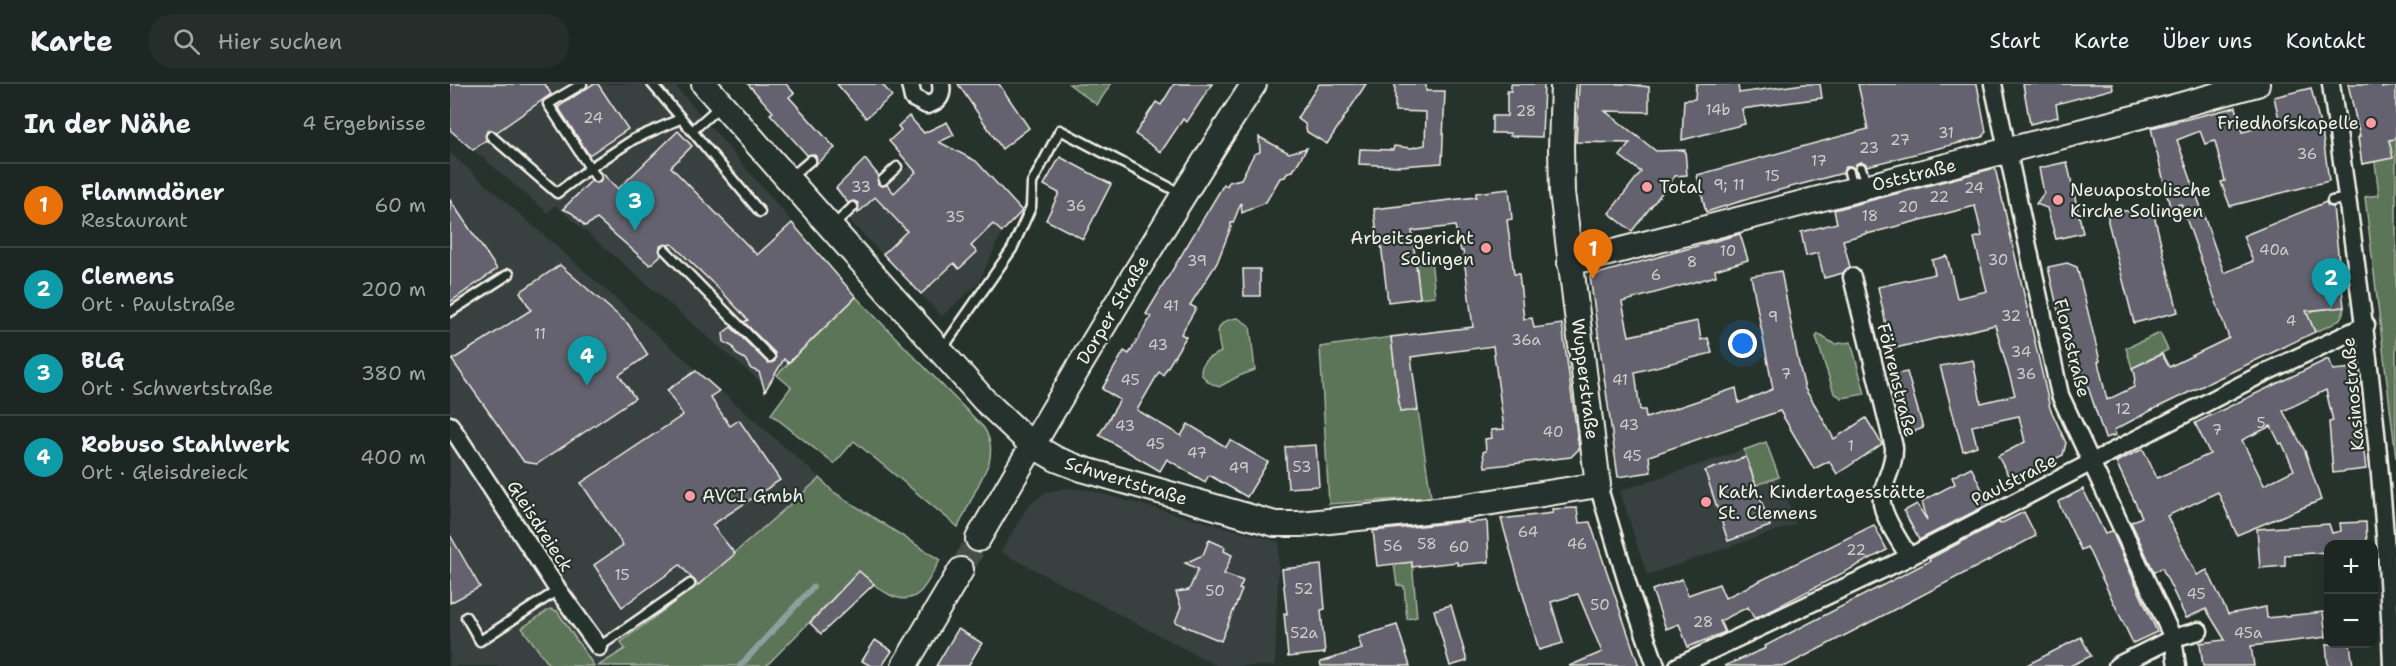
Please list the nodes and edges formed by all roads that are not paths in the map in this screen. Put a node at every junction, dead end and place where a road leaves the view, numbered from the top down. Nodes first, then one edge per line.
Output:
1 (582, 84) edge
2 (652, 84) edge
3 (704, 84) edge
4 (910, 84) edge
5 (941, 84) edge
6 (1254, 84) edge
7 (1563, 84) edge
8 (1993, 84) edge
9 (2257, 84) edge
10 (2331, 84) edge
11 (722, 104) junction
12 (680, 119) junction
13 (692, 131) junction
14 (491, 136) dead end
15 (2007, 151) junction
16 (810, 160) dead end
17 (897, 167) dead end
18 (590, 168) junction
19 (596, 177) dead end
20 (789, 180) junction
21 (883, 180) dead end
22 (1183, 195) junction
23 (853, 207) dead end
24 (760, 212) dead end
25 (831, 227) junction
26 (665, 250) dead end
27 (1570, 263) junction
28 (509, 274) dead end
29 (1852, 277) dead end
30 (450, 312) edge
31 (2366, 325) junction
32 (941, 351) junction
33 (770, 357) dead end
34 (450, 425) edge
35 (1032, 445) junction
36 (2090, 462) junction
37 (1598, 485) junction
38 (978, 539) tunnel mouth
39 (1909, 557) junction
40 (961, 570) tunnel mouth
41 (690, 584) dead end
42 (558, 590) junction
43 (466, 617) dead end
44 (2199, 631) dead end
45 (2173, 638) junction
46 (599, 647) joint
47 (904, 666) edge
48 (1656, 666) edge
49 (1678, 666) edge
50 (2117, 666) edge
51 (2177, 666) edge
52 (2392, 666) edge

1 - 18 lane
2 - 12 lane
3 - 11 street, Schwertstraße
4 - 5 street
6 - 22 street, Dorper Straße
7 - 27 street, Wupperstraße
8 - 15 street, Florastraße
9 - 15 street, Oststraße
10 - 31 street, Kasinostraße
11 - 13 lane
11 - 20 street, Schwertstraße
12 - 13 lane
12 - 18 lane
13 - 24 lane
14 - 18 lane
15 - 27 street, Oststraße
15 - 36 street, Florastraße
16 - 20 lane
17 - 21 lane
18 - 19 lane
20 - 25 street, Schwertstraße
22 - 32 lane
22 - 35 street, Dorper Straße
23 - 25 lane
25 - 32 street, Schwertstraße
26 - 33 lane
27 - 37 street, Wupperstraße
28 - 30 lane
29 - 39 street, Föhrenstraße
31 - 36 street, Paulstraße
31 - 52 street, Kasinostraße
32 - 35 street, Schwertstraße
34 - 42 street, Gleisdreieck
35 - 37 street, Schwertstraße
35 - 38 street, Dorper Straße
36 - 39 street, Paulstraße
36 - 45 street, Florastraße
37 - 48 street, Wupperstraße
39 - 49 street, Paulstraße
40 - 47 street
41 - 46 lane
42 - 43 lane
42 - 46 street, Gleisdreieck
44 - 45 street
45 - 50 street
45 - 51 street, Florastraße

